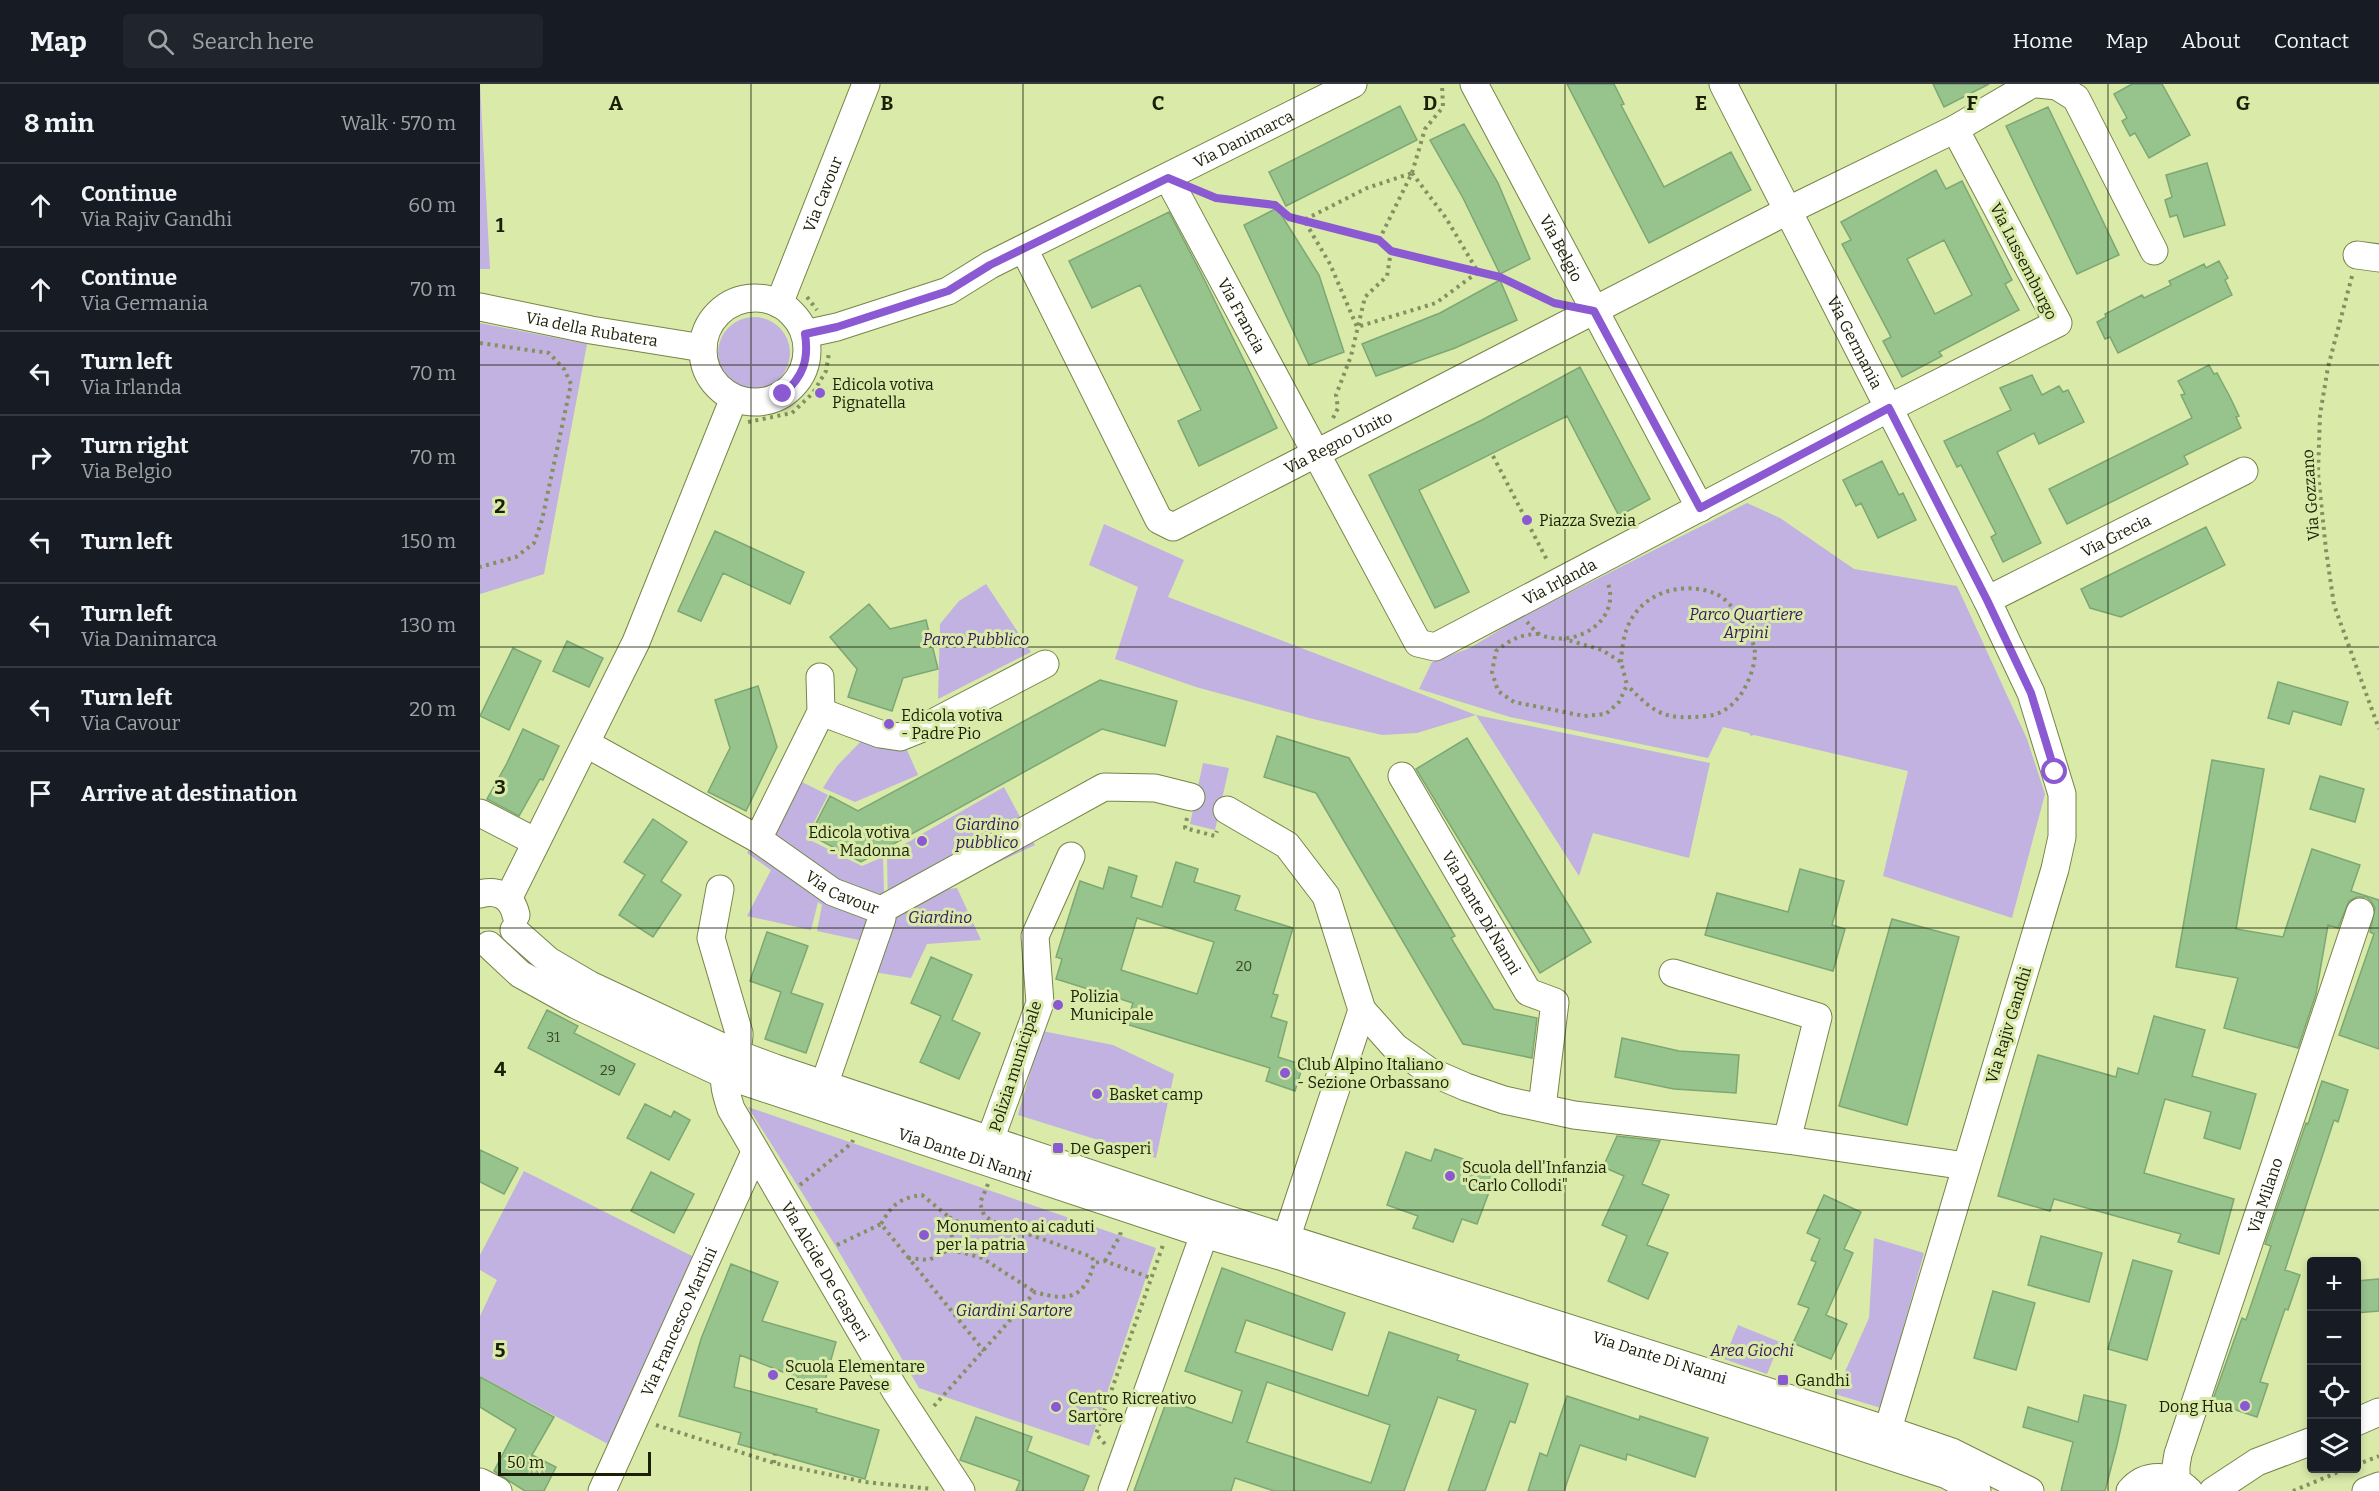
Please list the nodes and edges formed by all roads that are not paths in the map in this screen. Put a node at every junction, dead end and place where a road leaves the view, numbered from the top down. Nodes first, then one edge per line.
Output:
1 (866, 84) edge
2 (1353, 84) edge
3 (1474, 84) edge
4 (1722, 84) edge
5 (2032, 84) edge
6 (2038, 84) edge
7 (1955, 129) junction
8 (1168, 178) junction
9 (1787, 211) junction
10 (1024, 249) junction
11 (2154, 251) dead end
12 (790, 297) junction
13 (480, 307) edge
14 (1594, 311) junction
15 (813, 325) junction
16 (703, 348) junction
17 (734, 398) junction
18 (1889, 408) junction
19 (1316, 454) junction
20 (2244, 471) dead end
21 (1700, 508) junction
22 (1987, 600) junction
23 (1045, 664) dead end
24 (820, 677) dead end
25 (821, 712) junction
26 (586, 744) junction
27 (1402, 776) dead end
28 (1191, 797) road end
29 (1227, 810) road end
30 (480, 813) edge
31 (758, 839) junction
32 (536, 842) junction
33 (1071, 856) dead end
34 (720, 889) dead end
35 (489, 893) edge
36 (2360, 912) dead end
37 (882, 918) dead end
38 (514, 930) junction
39 (485, 944) edge
40 (1673, 973) dead end
41 (1362, 1010) junction
42 (730, 1064) junction
43 (824, 1085) junction
44 (1542, 1107) junction
45 (990, 1140) junction
46 (1787, 1140) junction
47 (755, 1152) junction
48 (1966, 1166) junction
49 (1208, 1224) junction
50 (1283, 1246) junction
51 (2379, 1412) edge
52 (2361, 1420) edge
53 (1884, 1442) junction
54 (2307, 1442) edge
55 (480, 1482) edge
56 (2182, 1486) edge
57 (2379, 1486) edge
58 (498, 1491) edge
59 (602, 1491) edge
60 (961, 1491) edge
61 (1112, 1491) edge
62 (1977, 1491) edge
63 (2030, 1491) edge
64 (2130, 1491) edge
65 (2214, 1491) edge
66 (2366, 1491) edge

1 - 12 street, Via Cavour
2 - 8 street, Via Danimarca
3 - 14 street, Via Belgio
4 - 9 street, Via Germania
5 - 7 street
6 - 11 street
7 - 9 street
7 - 18 street, Via Lussemburgo
8 - 10 street, Via Danimarca
8 - 19 street, Via Francia
9 - 14 street, Via Regno Unito
9 - 18 street, Via Germania
10 - 15 street, Via Danimarca
10 - 19 street, Via Regno Unito
12 - 15 street
12 - 16 street
13 - 16 street, Via della Rubatera
14 - 19 street, Via Regno Unito
14 - 21 street, Via Belgio
15 - 17 street
16 - 17 street
17 - 26 street
18 - 21 street, Via Irlanda
18 - 22 street, Via Germania
19 - 21 street, Via Irlanda
20 - 22 street, Via Grecia
22 - 48 street, Via Rajiv Gandhi
23 - 25 street
24 - 25 street
25 - 31 street
26 - 31 street, Via Cavour
26 - 32 street
27 - 44 street, Via Dante Di Nanni
28 - 31 street, Via Cavour
29 - 41 street
30 - 32 street
32 - 35 street
33 - 45 street, Polizia municipale
34 - 42 street
35 - 38 street
36 - 56 street, Via Milano
37 - 43 street
38 - 39 street, Via Dante Di Nanni
38 - 42 street, Via Dante Di Nanni
39 - 42 street, Via Dante Di Nanni
40 - 46 street
41 - 44 street
41 - 50 street
42 - 43 street, Via Dante Di Nanni
42 - 47 street, Via Alcide De Gasperi
42 - 49 street, Via Dante Di Nanni
43 - 45 street, Via Dante Di Nanni
44 - 46 street
45 - 49 street, Via Dante Di Nanni
46 - 48 street
47 - 59 street, Via Francesco Martini
47 - 60 street, Via Alcide De Gasperi
48 - 53 street, Via Rajiv Gandhi
49 - 50 street, Via Dante Di Nanni
49 - 61 street
50 - 53 street, Via Dante Di Nanni
51 - 52 street
53 - 62 street, Via Dante Di Nanni
53 - 63 street, Via Dante Di Nanni
54 - 65 street
55 - 58 street
56 - 64 street
57 - 66 street

